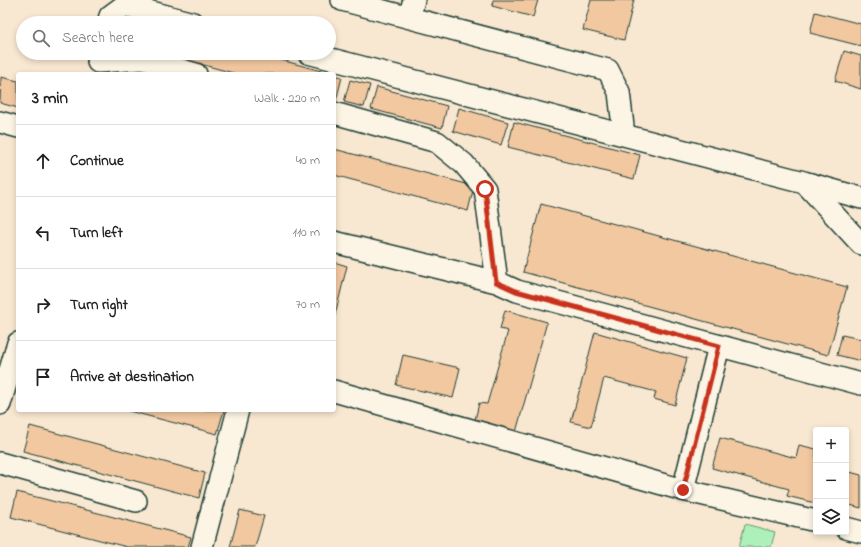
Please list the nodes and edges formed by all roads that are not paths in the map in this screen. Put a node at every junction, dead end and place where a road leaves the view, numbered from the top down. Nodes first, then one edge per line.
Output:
1 (342, 0) edge
2 (119, 2) edge
3 (411, 9) edge
4 (110, 16) edge
5 (168, 16) edge
6 (132, 60) edge
7 (147, 60) edge
8 (335, 60) edge
9 (98, 63) edge
10 (189, 72) edge
11 (336, 114) edge
12 (0, 122) edge
13 (16, 126) edge
14 (624, 135) junction
15 (804, 182) junction
16 (861, 198) edge
17 (336, 242) edge
18 (861, 244) edge
19 (496, 282) junction
20 (719, 346) junction
21 (16, 350) edge
22 (861, 384) edge
23 (336, 392) edge
24 (0, 404) edge
25 (237, 412) edge
26 (0, 463) edge
27 (683, 490) junction
28 (136, 501) dead end
29 (813, 520) edge
30 (849, 529) edge
31 (861, 532) edge
32 (202, 547) edge

1 - 3 lane
2 - 4 lane
2 - 5 lane
3 - 14 lane
6 - 9 lane
7 - 10 lane
8 - 14 lane
11 - 19 lane
12 - 13 lane
14 - 15 lane
15 - 16 lane
15 - 18 lane
17 - 19 lane
19 - 20 lane
20 - 22 lane
20 - 27 lane
21 - 24 lane
23 - 27 lane
25 - 32 lane
26 - 28 lane
27 - 29 lane
30 - 31 lane

